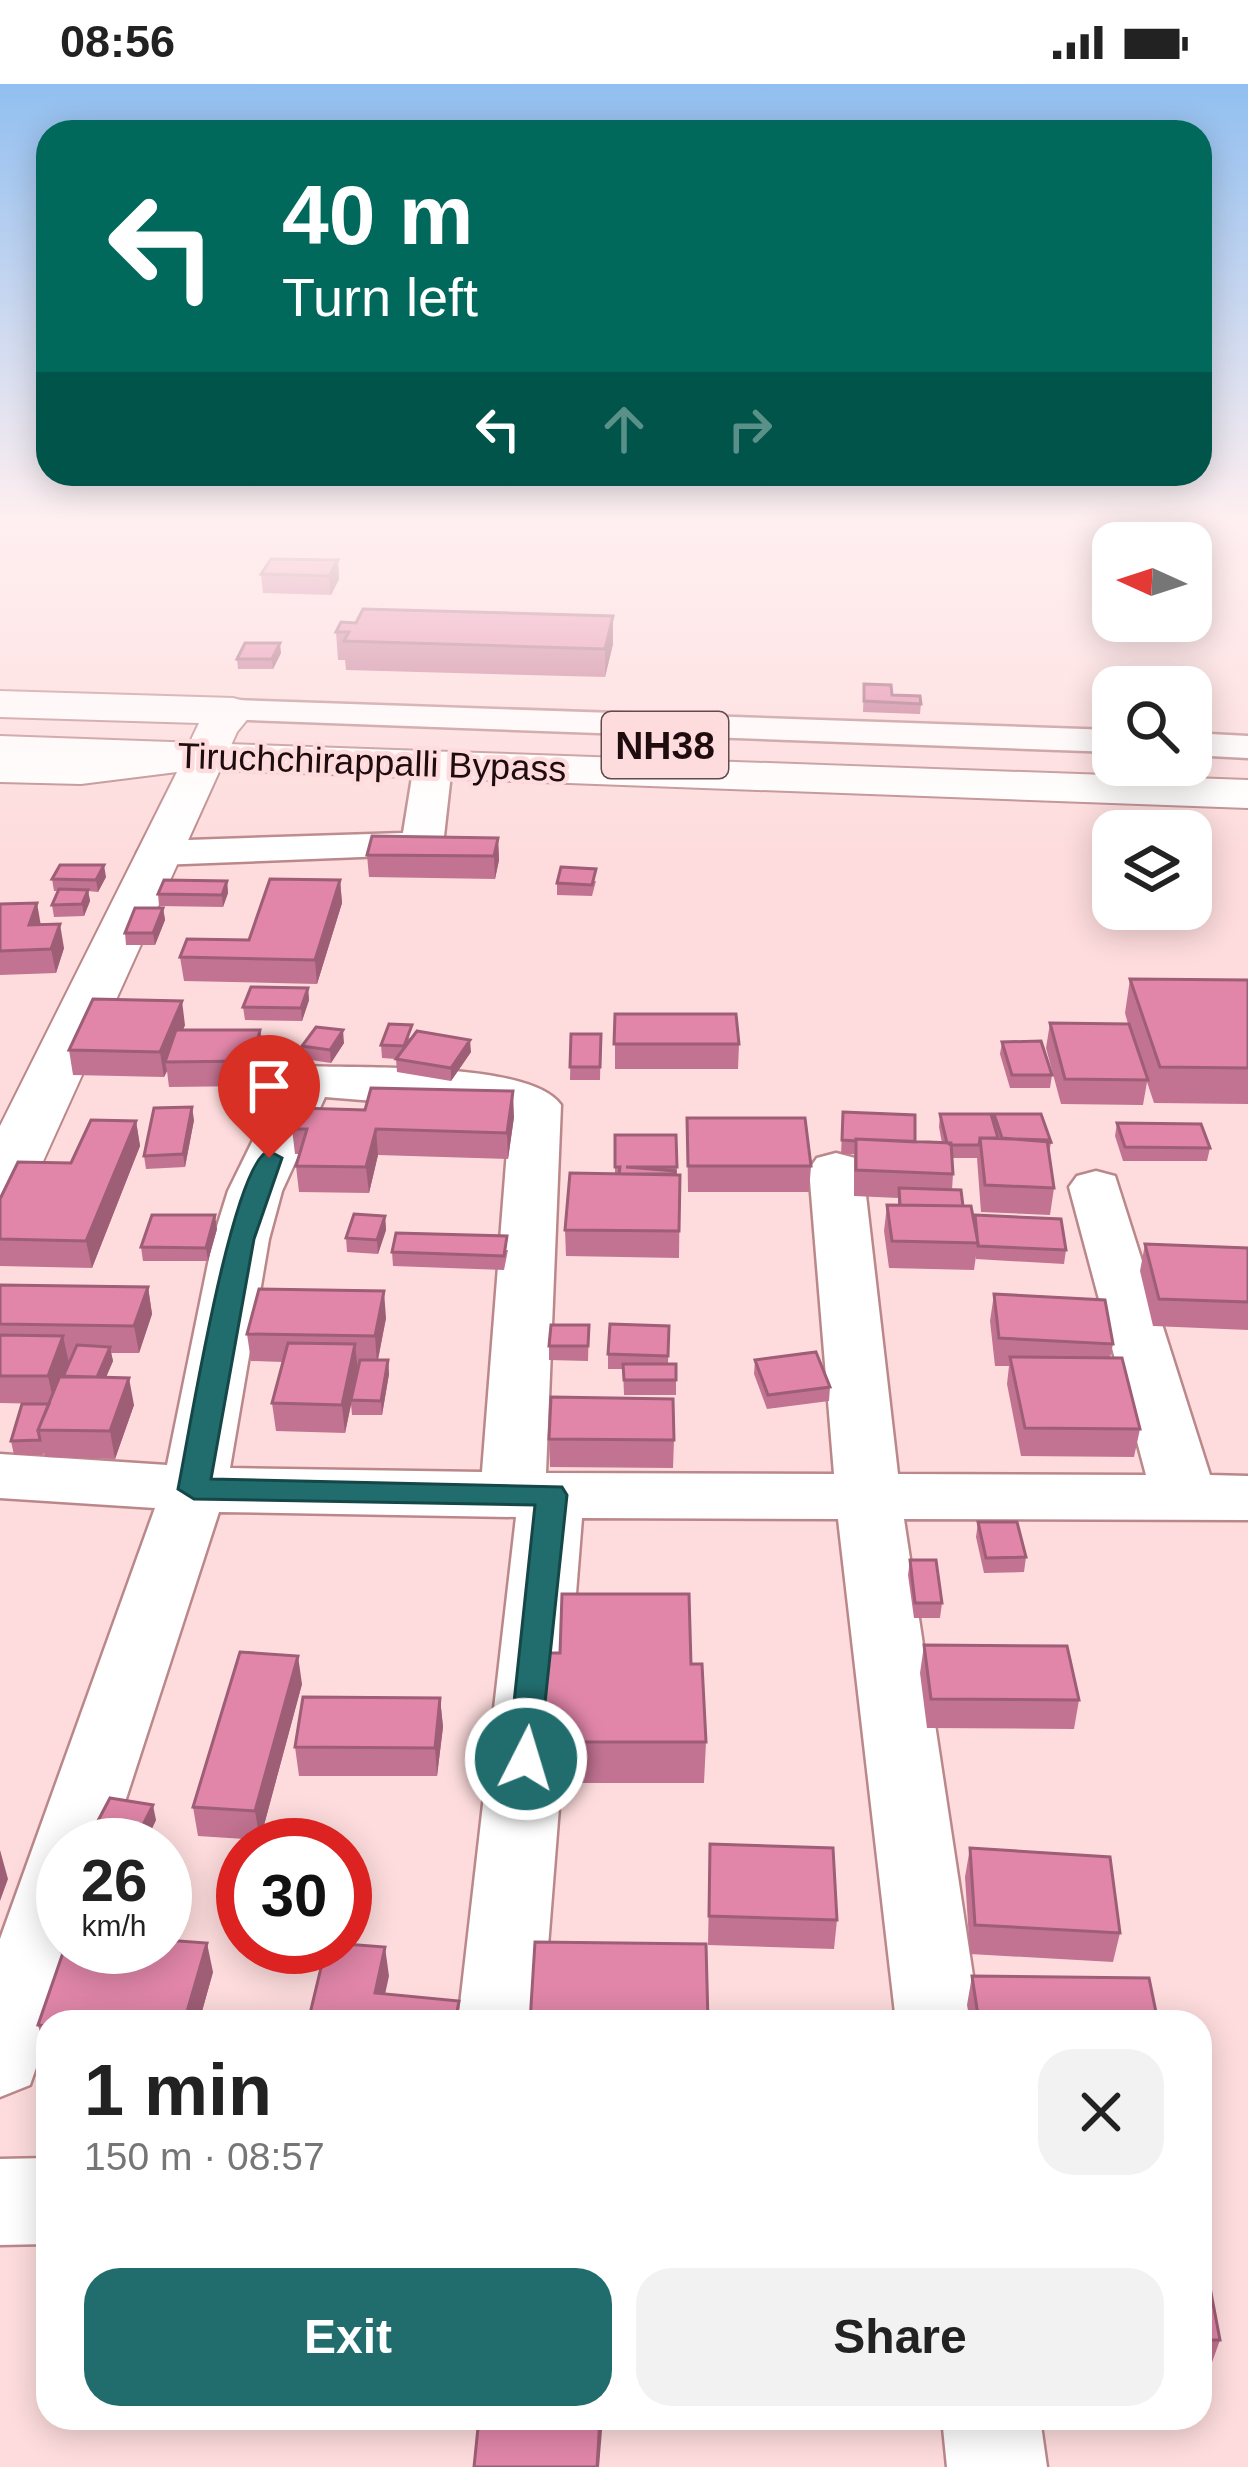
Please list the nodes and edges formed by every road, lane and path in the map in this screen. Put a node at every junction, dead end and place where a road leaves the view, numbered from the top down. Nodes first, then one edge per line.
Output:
1 (0, 704) edge
2 (0, 722) edge
3 (218, 732) junction
4 (1092, 742) edge
5 (1212, 746) edge
6 (1248, 747) edge
7 (0, 749) edge
8 (1092, 760) edge
9 (433, 764) junction
10 (1212, 765) edge
11 (1248, 766) edge
12 (0, 769) edge
13 (1248, 794) edge
14 (158, 853) junction
15 (5, 1167) edge
16 (836, 1169) dead end
17 (1096, 1187) dead end
18 (0, 1475) edge
19 (194, 1489) junction
20 (532, 1495) junction
21 (1184, 1496) junction
22 (868, 1497) junction
23 (1248, 1498) edge
24 (82, 1818) edge
25 (36, 1952) edge
26 (501, 2010) edge
27 (936, 2010) edge
28 (0, 2058) edge
29 (36, 2201) edge
30 (0, 2202) edge
31 (992, 2430) edge
32 (997, 2467) edge

1 - 3 main road
2 - 3 main road, Tiruchchirappalli Bypass / NH38
3 - 4 street
3 - 7 main road, Tiruchchirappalli Bypass / NH38
3 - 8 main road, Tiruchchirappalli Bypass / NH38
3 - 9 main road, Tiruchchirappalli Bypass / NH38
3 - 12 main road
3 - 14 main road
5 - 6 street
9 - 13 main road, Tiruchchirappalli Bypass / NH38
9 - 14 street
10 - 11 main road
14 - 15 main road
16 - 22 street
17 - 21 street
18 - 19 street
19 - 20 street
19 - 20 street
19 - 24 street
20 - 22 street
20 - 26 street
21 - 22 street
21 - 23 street
22 - 27 street
25 - 28 street
29 - 30 street
31 - 32 street

